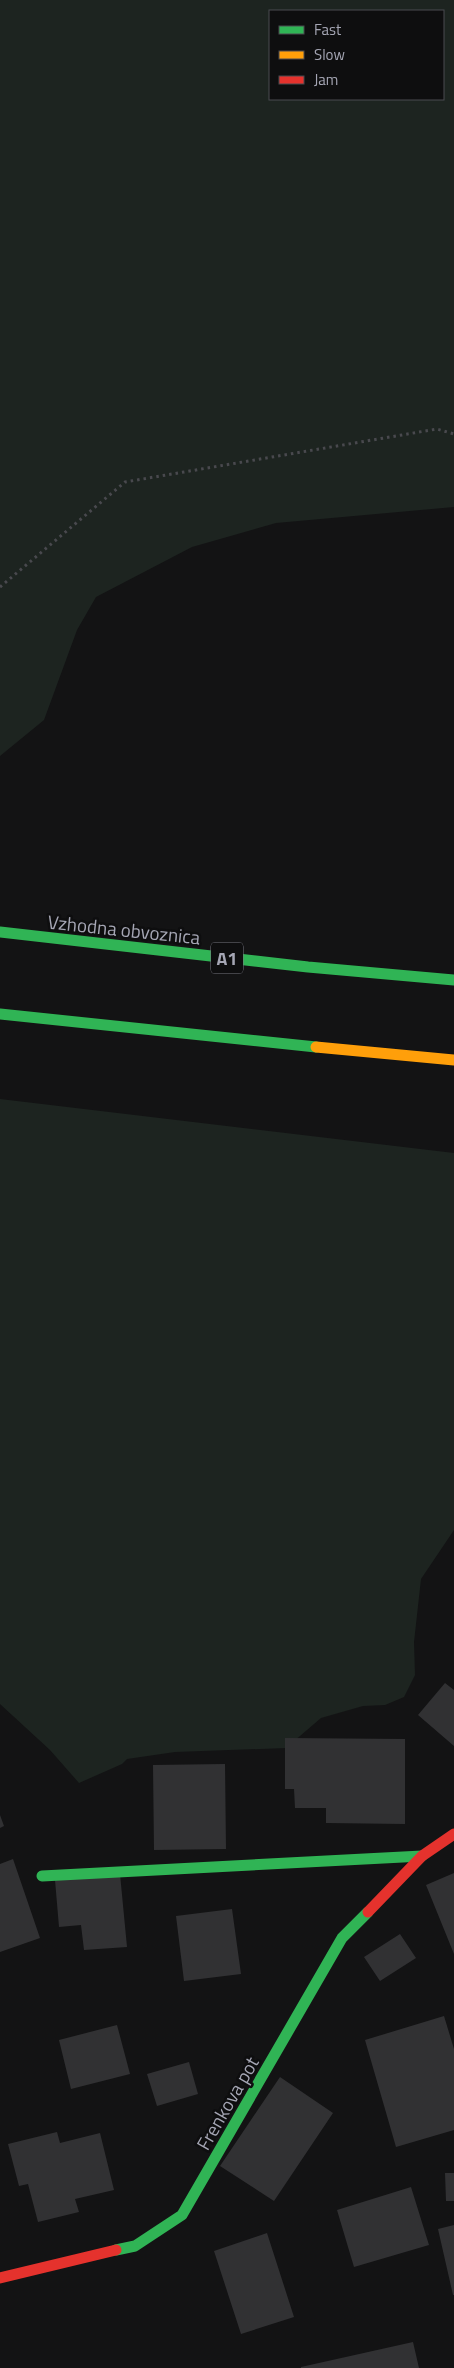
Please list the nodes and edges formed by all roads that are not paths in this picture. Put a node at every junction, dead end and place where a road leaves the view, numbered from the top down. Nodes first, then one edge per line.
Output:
1 (0, 932) edge
2 (454, 980) edge
3 (0, 1014) edge
4 (454, 1060) edge
5 (454, 1834) edge
6 (422, 1856) junction
7 (42, 1876) dead end
8 (0, 2278) edge

1 - 2 main road, Vzhodna obvoznica / A1
3 - 4 main road
5 - 6 main road, Frenkova pot
6 - 7 main road
6 - 8 main road, Frenkova pot

